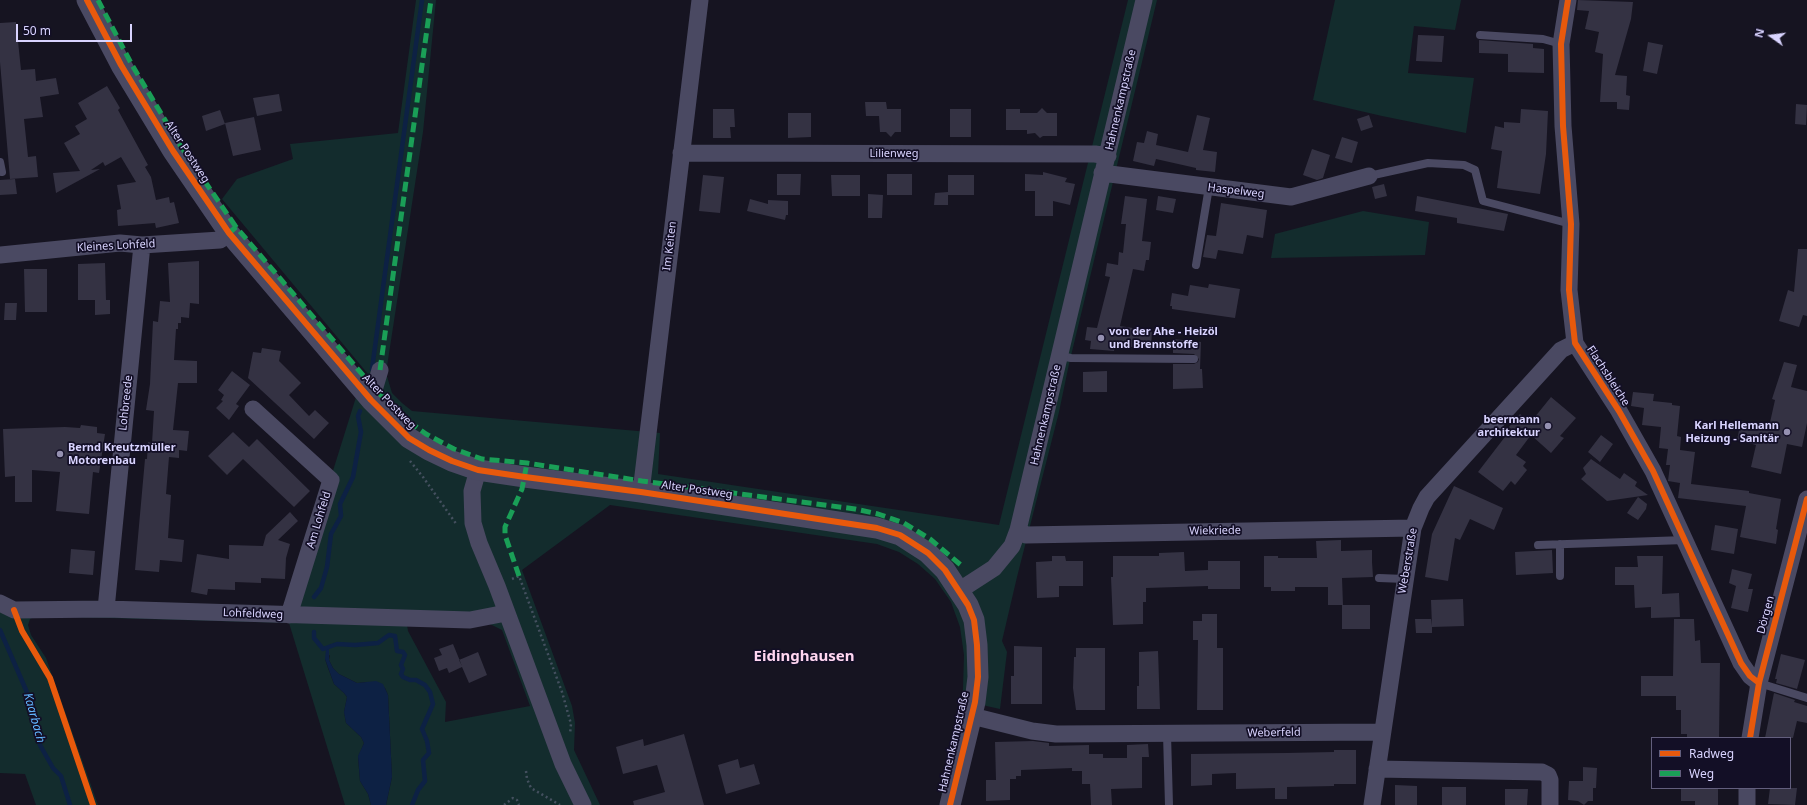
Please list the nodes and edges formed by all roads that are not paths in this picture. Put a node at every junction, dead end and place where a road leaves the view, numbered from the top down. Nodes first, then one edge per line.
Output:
1 (87, 0) edge
2 (700, 0) edge
3 (1144, 0) edge
4 (1568, 0) edge
5 (1480, 35) dead end
6 (1561, 44) junction
7 (681, 154) junction
8 (1108, 156) junction
9 (0, 162) edge
10 (2, 172) dead end
11 (1102, 174) junction
12 (1369, 176) joint
13 (1209, 187) junction
14 (1571, 224) junction
15 (229, 233) junction
16 (142, 245) junction
17 (0, 255) edge
18 (1196, 265) dead end
19 (1575, 343) junction
20 (1060, 356) junction
21 (1194, 359) dead end
22 (380, 370) dead end
23 (371, 400) junction
24 (253, 409) dead end
25 (478, 470) junction
26 (641, 492) junction
27 (1807, 499) edge
28 (1413, 528) junction
29 (1018, 530) junction
30 (1685, 540) junction
31 (1538, 544) dead end
32 (1560, 544) junction
33 (1560, 576) dead end
34 (1379, 578) dead end
35 (1405, 579) junction
36 (960, 590) junction
37 (0, 603) edge
38 (106, 609) junction
39 (506, 613) junction
40 (289, 615) junction
41 (1759, 683) junction
42 (1807, 698) edge
43 (972, 716) junction
44 (1382, 732) junction
45 (1166, 734) junction
46 (1750, 737) edge
47 (1377, 769) junction
48 (1747, 789) edge
49 (583, 805) edge
50 (950, 805) edge
51 (1169, 805) edge
52 (1372, 805) edge
53 (1550, 805) edge
54 (1747, 805) edge

1 - 15 street, Alter Postweg
2 - 7 street, Im Keiten
3 - 8 street, Hahnenkampstraße
4 - 6 street, Flachsbleiche
5 - 6 lane
6 - 14 street, Flachsbleiche
7 - 8 street, Lilienweg
7 - 26 street, Im Keiten
8 - 11 street, Hahnenkampstraße
9 - 10 lane
11 - 13 street, Haspelweg
11 - 20 street, Hahnenkampstraße
12 - 13 street, Haspelweg
12 - 14 lane
13 - 18 lane
14 - 19 street, Flachsbleiche
15 - 16 street, Kleines Lohfeld
15 - 23 street, Alter Postweg
16 - 17 street, Kleines Lohfeld
16 - 38 street, Lohbreede
19 - 28 street, Weberstraße
19 - 30 street, Flachsbleiche
20 - 21 lane
20 - 29 street, Hahnenkampstraße
22 - 23 street
23 - 25 street, Alter Postweg
24 - 40 street, Am Lohfeld
25 - 26 street, Alter Postweg
25 - 39 street
26 - 36 street, Alter Postweg
27 - 41 street, Dörgen
28 - 29 street, Wiekriede
28 - 35 street, Weberstraße
29 - 36 street, Hahnenkampstraße
30 - 32 lane
30 - 41 street, Flachsbleiche
31 - 32 lane
32 - 33 lane
34 - 35 lane
35 - 44 street, Weberstraße
36 - 43 street, Hahnenkampstraße
37 - 38 street, Lohfeldweg
38 - 40 street, Lohfeldweg
39 - 40 street, Lohfeldweg
39 - 49 street
41 - 42 lane
41 - 46 street, Dörgen
43 - 45 street, Weberfeld
43 - 50 street, Hahnenkampstraße
44 - 45 street, Weberfeld
44 - 47 street, Weberstraße
45 - 51 lane
47 - 52 street, Weberstraße
47 - 53 street
48 - 54 street

